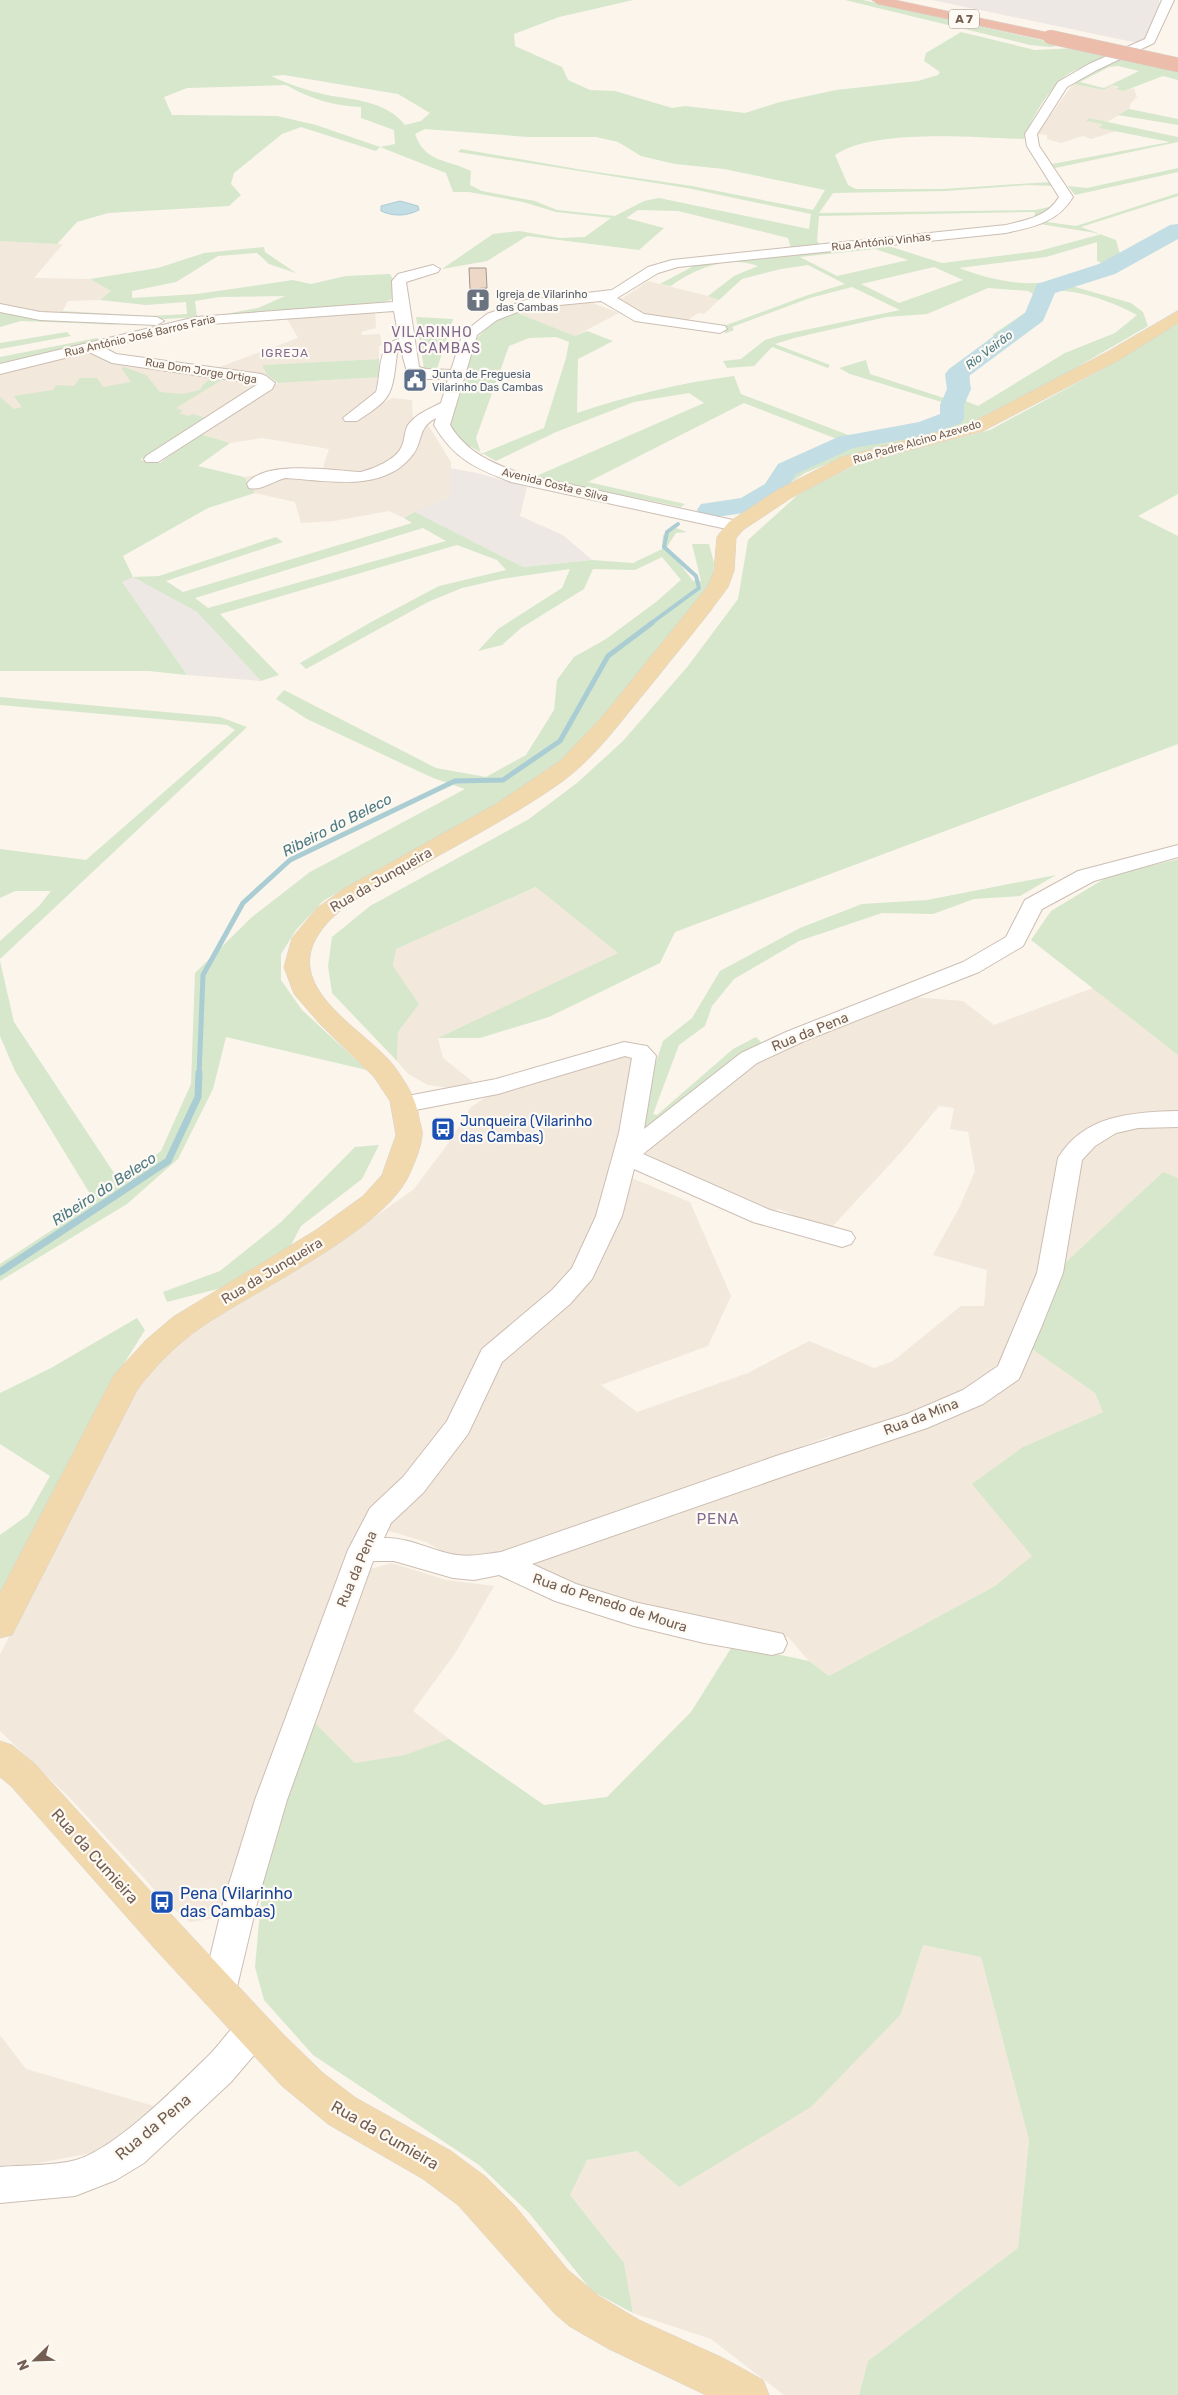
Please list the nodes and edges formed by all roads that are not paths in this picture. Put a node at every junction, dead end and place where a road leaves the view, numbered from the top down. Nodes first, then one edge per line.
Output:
1 (878, 0) edge
2 (913, 0) edge
3 (1168, 0) edge
4 (1054, 35) junction
5 (1178, 58) edge
6 (1178, 65) edge
7 (433, 268) dead end
8 (603, 296) junction
9 (401, 306) junction
10 (0, 308) edge
11 (1178, 316) edge
12 (214, 319) junction
13 (720, 328) dead end
14 (408, 343) junction
15 (90, 346) junction
16 (0, 369) edge
17 (456, 375) junction
18 (447, 406) junction
19 (351, 418) dead end
20 (152, 459) dead end
21 (255, 484) dead end
22 (736, 526) junction
23 (1178, 850) edge
24 (405, 1104) junction
25 (1178, 1119) edge
26 (624, 1155) junction
27 (842, 1238) dead end
28 (363, 1550) junction
29 (502, 1563) junction
30 (0, 1625) edge
31 (772, 1643) dead end
32 (0, 1756) edge
33 (219, 1991) junction
34 (254, 2030) junction
35 (0, 2186) edge
36 (748, 2395) edge

1 - 4 highway, A 7
2 - 4 highway, A 7
3 - 8 street, Rua António Vinhas
4 - 5 highway, A 7
4 - 6 highway, A 7, bridge
7 - 9 street
8 - 13 street
8 - 17 street, Rua António Vinhas
9 - 12 street, Rua António José Barros Faria
9 - 14 street
10 - 12 street
11 - 22 main road, Rua Padre Alcino Azevedo
12 - 15 street, Rua António José Barros Faria
14 - 17 street
14 - 19 street
15 - 16 street, Rua António José Barros Faria
15 - 20 street, Rua Dom Jorge Ortiga
17 - 18 street, Avenida Costa e Silva
18 - 21 street
18 - 22 street, Avenida Costa e Silva
22 - 24 main road, Rua da Junqueira
23 - 26 street, Rua da Pena
24 - 26 street, Rua da Pena
24 - 30 main road, Rua da Junqueira
25 - 29 street, Rua da Mina
26 - 27 street
26 - 28 street, Rua da Pena
28 - 29 street
28 - 33 street, Rua da Pena
29 - 31 street, Rua do Penedo de Moura
32 - 33 main road, Rua da Cumieira
33 - 34 main road, Rua da Cumieira
34 - 35 street, Rua da Pena
34 - 36 main road, Rua da Cumieira

